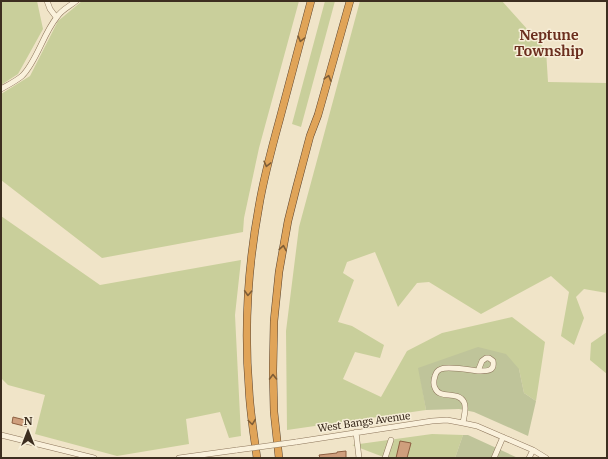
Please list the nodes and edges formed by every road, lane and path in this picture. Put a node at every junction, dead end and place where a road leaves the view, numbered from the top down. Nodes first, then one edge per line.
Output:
1 (46, 1) edge
2 (76, 1) edge
3 (311, 1) edge
4 (350, 1) edge
5 (56, 17) junction
6 (1, 89) edge
7 (478, 371) dead end
8 (463, 423) junction
9 (356, 432) junction
10 (1, 435) edge
11 (503, 437) junction
12 (391, 440) dead end
13 (533, 450) junction
14 (94, 458) edge
15 (178, 458) edge
16 (257, 458) edge
17 (279, 458) edge
18 (359, 458) edge
19 (385, 458) edge
20 (494, 458) edge
21 (529, 458) edge
22 (546, 458) edge

1 - 5 street
2 - 5 street
3 -> 16 highway
17 -> 4 highway
5 - 6 street
7 - 8 street
8 - 9 street, West Bangs Avenue
8 - 11 street, West Bangs Avenue
9 - 15 street, West Bangs Avenue, bridge
9 - 18 street
10 - 14 street
11 - 13 street, West Bangs Avenue
11 - 20 street
12 - 19 street
13 - 21 street
13 - 22 street, West Bangs Avenue

